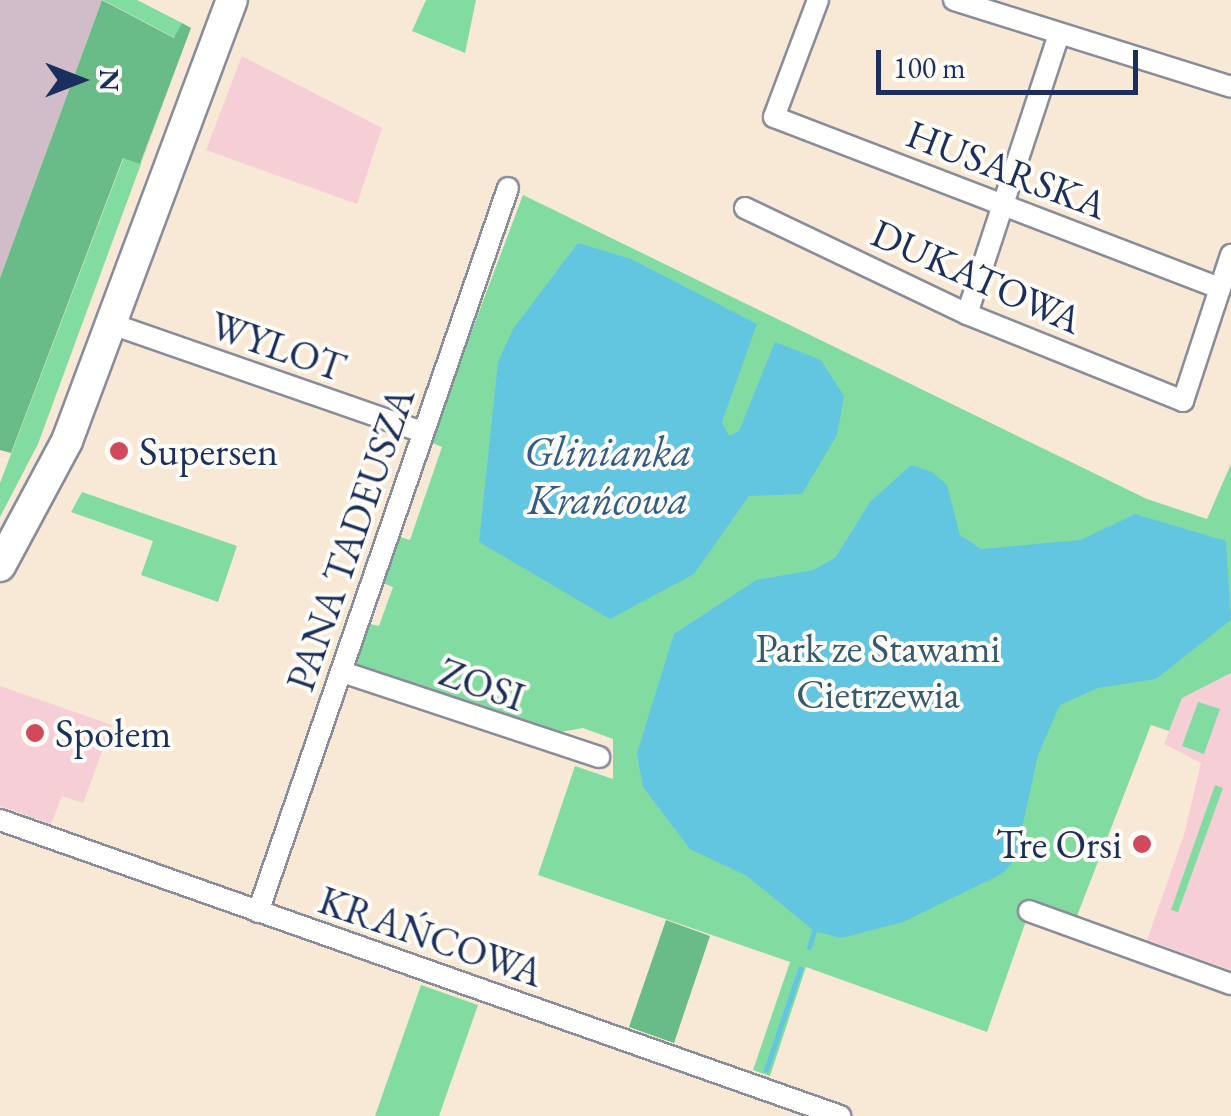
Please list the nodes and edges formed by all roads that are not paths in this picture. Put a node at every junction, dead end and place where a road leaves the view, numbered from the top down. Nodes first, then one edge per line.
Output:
1 (232, 0) edge
2 (818, 0) edge
3 (954, 0) edge
4 (1059, 35) junction
5 (1231, 88) edge
6 (508, 188) dead end
7 (1004, 206) junction
8 (745, 208) dead end
9 (1231, 254) edge
10 (1220, 288) junction
11 (967, 314) junction
12 (112, 324) junction
13 (422, 432) junction
14 (0, 566) edge
15 (342, 672) junction
16 (599, 756) dead end
17 (0, 820) edge
18 (1029, 911) dead end
19 (258, 912) junction
20 (1231, 984) edge
21 (840, 1116) edge

1 - 12 main road
2 - 7 street, HUSARSKA
3 - 4 street
4 - 5 street
4 - 7 street
6 - 13 street, PANA TADEUSZA
7 - 10 street, HUSARSKA
7 - 11 street
8 - 11 street, DUKATOWA
9 - 10 street
10 - 11 street, DUKATOWA
12 - 13 street, WYLOT
12 - 14 main road
13 - 15 street, PANA TADEUSZA
15 - 16 street, ZOSI
15 - 19 street, PANA TADEUSZA
17 - 19 street, KRAŃCOWA
18 - 20 street
19 - 21 street, KRAŃCOWA

